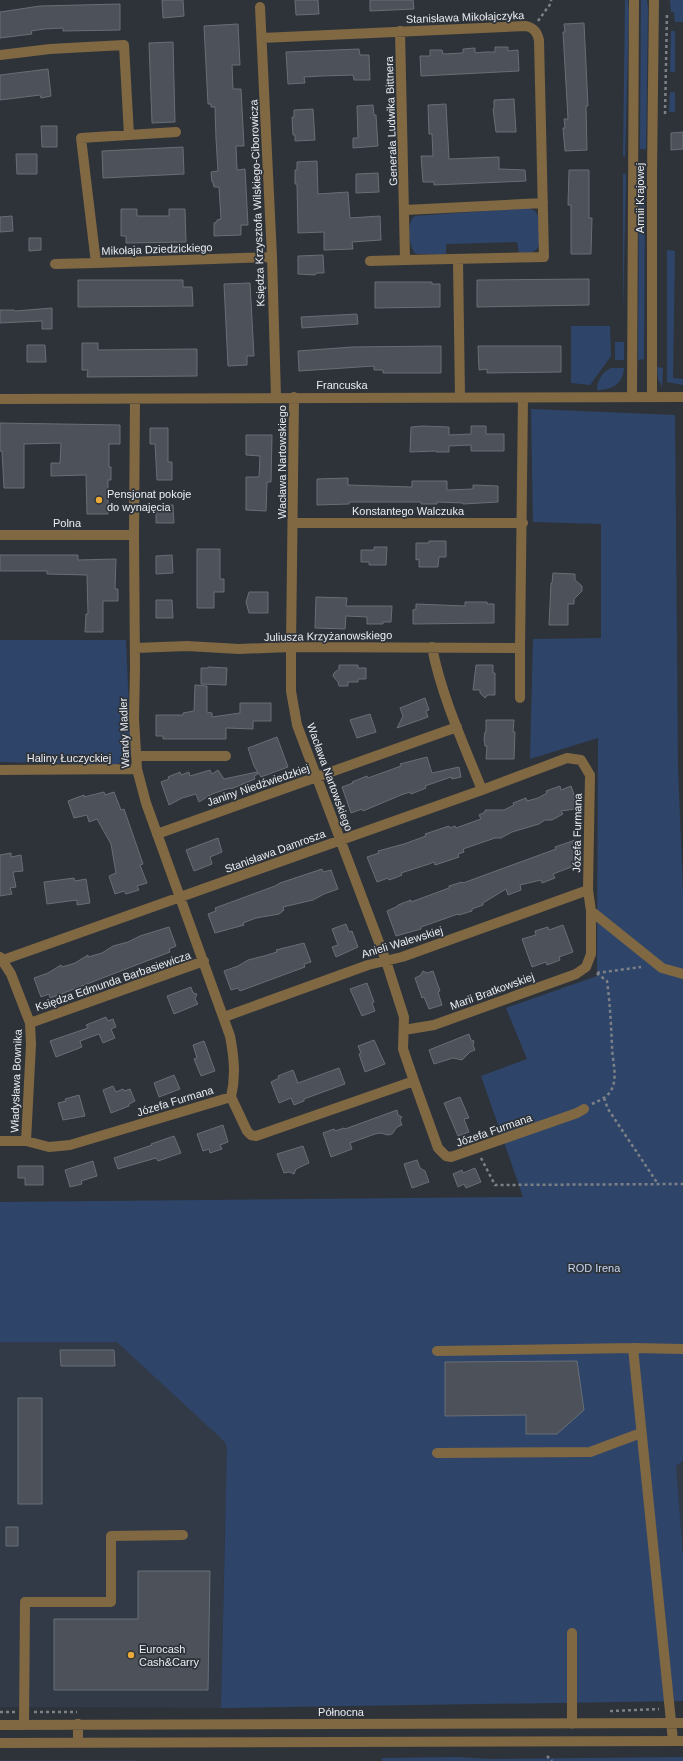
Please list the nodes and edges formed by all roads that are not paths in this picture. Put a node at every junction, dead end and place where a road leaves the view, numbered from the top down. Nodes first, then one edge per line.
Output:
1 (634, 0) edge
2 (654, 0) edge
3 (260, 7) dead end
4 (400, 31) junction
5 (262, 38) junction
6 (0, 55) edge
7 (176, 132) dead end
8 (129, 135) junction
9 (633, 165) junction
10 (652, 166) junction
11 (543, 203) junction
12 (405, 210) junction
13 (272, 257) junction
14 (405, 260) junction
15 (458, 260) junction
16 (370, 261) dead end
17 (96, 263) junction
18 (55, 264) dead end
19 (276, 397) junction
20 (294, 397) junction
21 (460, 397) junction
22 (632, 397) junction
23 (652, 397) junction
24 (683, 397) edge
25 (523, 398) junction
26 (0, 399) edge
27 (136, 399) junction
28 (293, 523) junction
29 (523, 523) junction
30 (0, 534) edge
31 (134, 534) junction
32 (291, 646) junction
33 (432, 647) junction
34 (135, 648) junction
35 (520, 648) junction
36 (520, 698) dead end
37 (457, 727) junction
38 (136, 756) junction
39 (226, 756) dead end
40 (581, 760) joint
41 (137, 769) junction
42 (0, 770) edge
43 (316, 778) junction
44 (482, 790) junction
45 (157, 834) junction
46 (340, 840) junction
47 (588, 890) junction
48 (180, 898) junction
49 (591, 911) junction
50 (1, 960) edge
51 (204, 961) junction
52 (386, 961) junction
53 (586, 967) joint
54 (683, 974) edge
55 (224, 1017) junction
56 (30, 1023) junction
57 (404, 1030) junction
58 (414, 1081) junction
59 (231, 1097) junction
60 (584, 1109) road end
61 (0, 1141) edge
62 (26, 1141) junction
63 (633, 1348) junction
64 (683, 1349) edge
65 (437, 1351) dead end
66 (641, 1433) junction
67 (437, 1453) dead end
68 (183, 1535) dead end
69 (572, 1632) dead end
70 (671, 1723) junction
71 (683, 1723) edge
72 (78, 1724) junction
73 (572, 1724) junction
74 (0, 1725) edge
75 (24, 1725) junction
76 (678, 1741) edge
77 (0, 1743) edge
78 (78, 1743) junction

1 - 9 street, Armii Krajowej
2 - 10 street, Armii Krajowej
3 - 5 street, Księdza Krzysztofa Wilskiego-Ciborowicza
4 - 5 street, Stanisława Mikołajczyka
4 - 11 street, Stanisława Mikołajczyka
4 - 12 street, Generała Ludwika Bittnera
5 - 13 street, Księdza Krzysztofa Wilskiego-Ciborowicza
6 - 8 street
7 - 8 street, Mikołaja Dziedzickiego
8 - 17 street, Mikołaja Dziedzickiego
9 - 10 street
9 - 22 street, Armii Krajowej
10 - 23 street, Armii Krajowej
11 - 12 street
11 - 15 street, Stanisława Mikołajczyka
12 - 14 street, Generała Ludwika Bittnera
13 - 17 street, Mikołaja Dziedzickiego
13 - 19 street, Księdza Krzysztofa Wilskiego-Ciborowicza
14 - 15 street
14 - 16 street
15 - 21 street
17 - 18 street
19 - 20 street, Francuska
19 - 27 street, Francuska
20 - 21 street, Francuska
20 - 28 street, Wacława Nartowskiego
21 - 25 street, Francuska
22 - 23 street, Francuska
22 - 25 street, Francuska
23 - 24 street, Francuska
25 - 29 street
26 - 27 street, Francuska
27 - 31 street, Wandy Madler
28 - 29 street, Konstantego Walczuka
28 - 32 street, Wacława Nartowskiego
29 - 35 street
30 - 31 street, Polna
31 - 34 street, Wandy Madler
32 - 33 street, Juliusza Krzyżanowskiego
32 - 34 street, Juliusza Krzyżanowskiego
32 - 43 street, Wacława Nartowskiego
33 - 35 street, Juliusza Krzyżanowskiego
33 - 37 street
34 - 38 street, Wandy Madler
35 - 36 street
37 - 43 street, Janiny Niedźwiedzkiej
37 - 44 street
38 - 39 street
38 - 41 street, Wandy Madler
40 - 44 street, Stanisława Damrosza
40 - 47 street, Józefa Furmana
41 - 42 street, Haliny Łuczyckiej
41 - 45 street, Wandy Madler
43 - 45 street, Janiny Niedźwiedzkiej
43 - 46 street, Wacława Nartowskiego
44 - 46 street, Stanisława Damrosza
45 - 48 street, Wandy Madler
46 - 48 street, Stanisława Damrosza
46 - 52 street, Wacława Nartowskiego
47 - 49 street, Józefa Furmana
47 - 52 street, Anieli Walewskiej
48 - 50 street, Stanisława Damrosza
48 - 51 street, Wandy Madler
49 - 53 street, Józefa Furmana
49 - 54 street
50 - 56 street, Władysława Bownika
51 - 55 street, Wandy Madler
51 - 56 street, Księdza Edmunda Barbasiewicza
52 - 55 street, Anieli Walewskiej
52 - 57 street, Wacława Nartowskiego
53 - 57 street, Marii Bratkowskiej
55 - 59 street, Wandy Madler
56 - 62 street, Władysława Bownika
57 - 58 street, Wacława Nartowskiego
58 - 59 street, Józefa Furmana
58 - 60 street, Józefa Furmana
59 - 62 street, Józefa Furmana
61 - 62 street, Józefa Furmana
63 - 64 street
63 - 65 street
63 - 66 street
66 - 67 street
66 - 70 street
68 - 75 street
69 - 73 street
70 - 71 street, Północna
70 - 73 street, Północna
70 - 76 street
72 - 73 street, Północna
72 - 75 street, Północna
72 - 78 street
74 - 75 street, Północna
76 - 78 street
77 - 78 street

